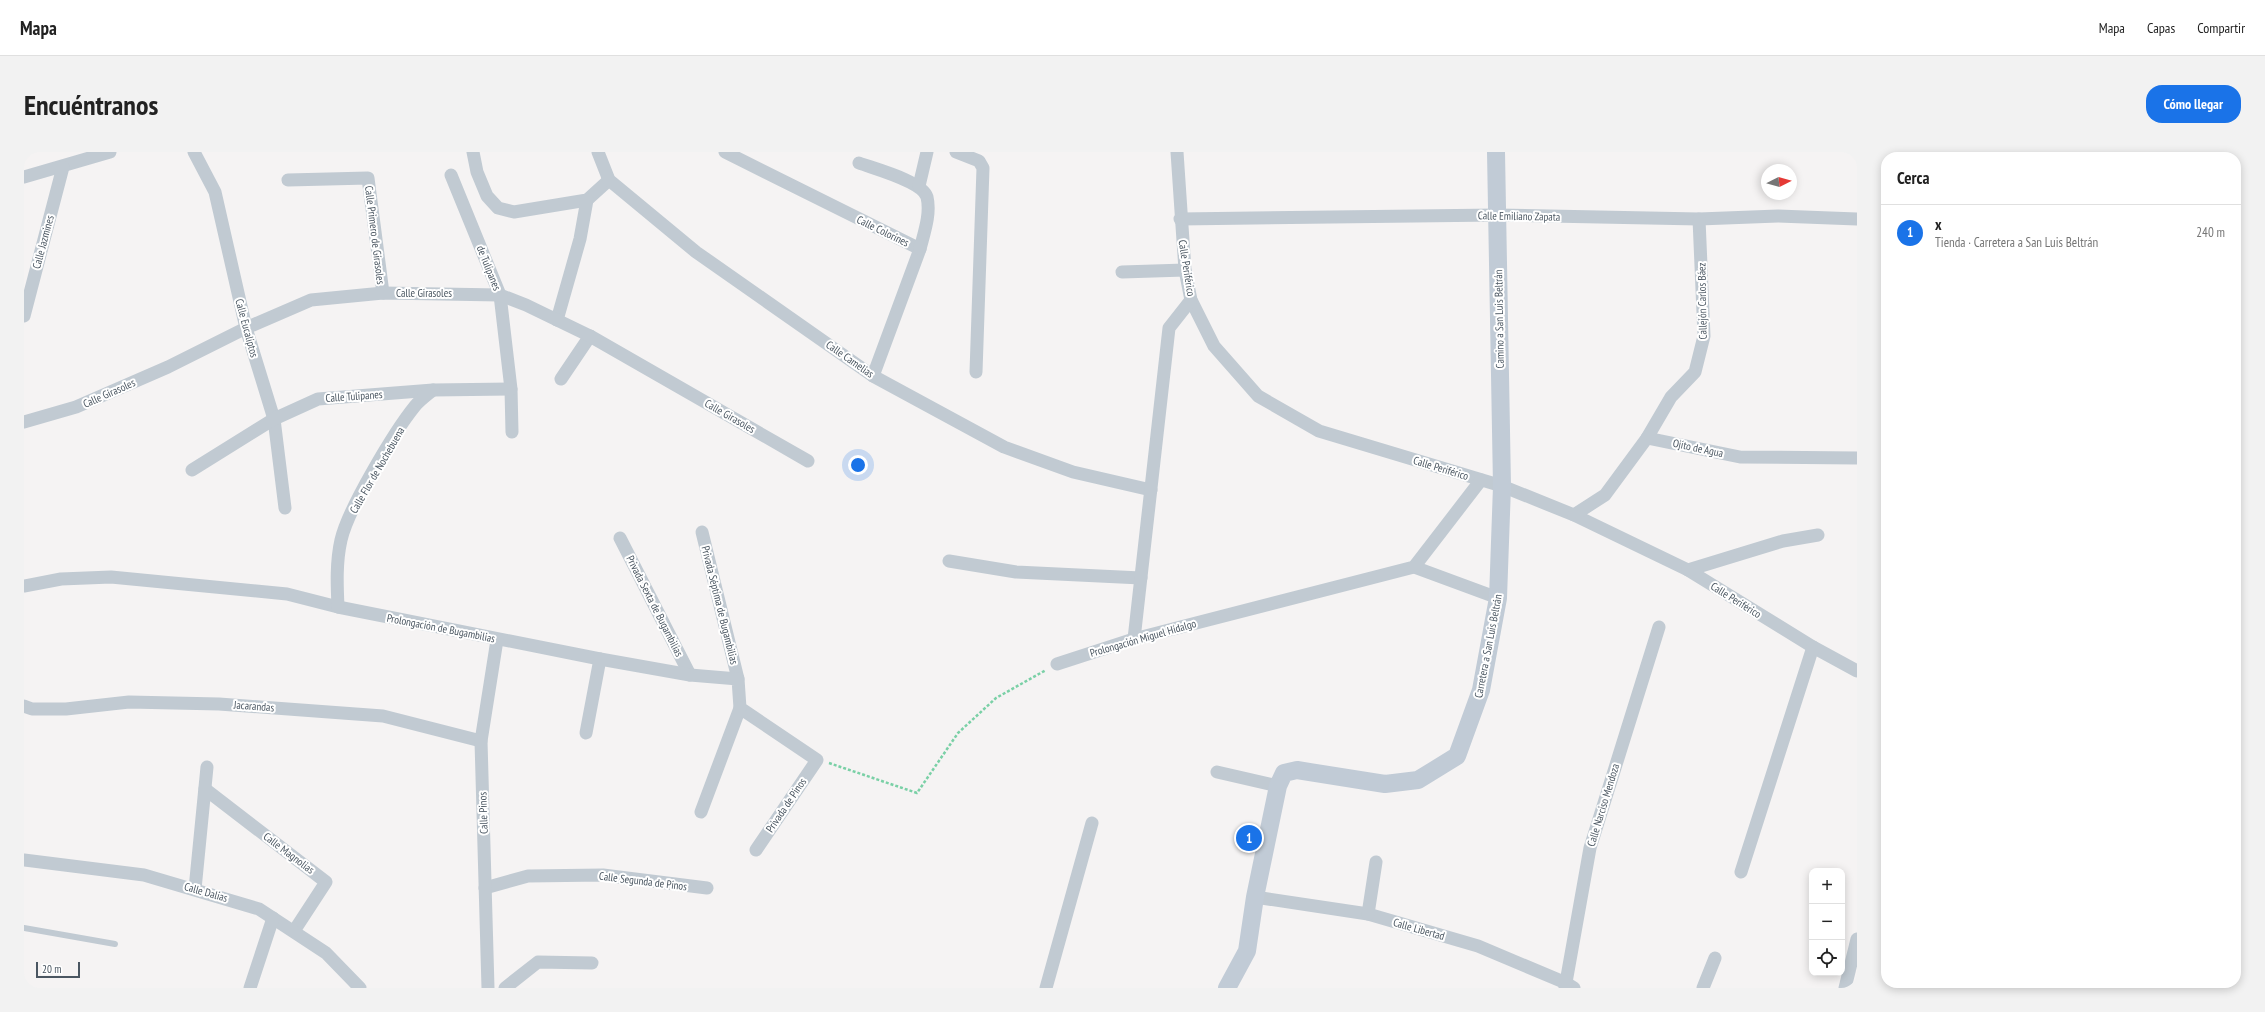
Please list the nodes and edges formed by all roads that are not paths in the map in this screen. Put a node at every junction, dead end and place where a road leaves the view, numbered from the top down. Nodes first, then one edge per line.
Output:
1 (110, 152) edge
2 (194, 152) edge
3 (473, 152) edge
4 (598, 152) edge
5 (725, 152) edge
6 (927, 152) edge
7 (956, 152) edge
8 (1177, 152) edge
9 (1496, 152) edge
10 (860, 163) dead end
11 (63, 167) junction
12 (451, 175) dead end
13 (24, 177) edge
14 (294, 180) dead end
15 (609, 180) junction
16 (919, 186) junction
17 (588, 200) junction
18 (1496, 215) junction
19 (1180, 218) junction
20 (1699, 219) junction
21 (1857, 219) edge
22 (920, 249) junction
23 (1185, 270) junction
24 (1122, 272) dead end
25 (383, 293) junction
26 (500, 295) junction
27 (1191, 300) junction
28 (24, 316) edge
29 (557, 320) junction
30 (246, 328) junction
31 (590, 336) junction
32 (976, 372) dead end
33 (874, 376) junction
34 (562, 379) dead end
35 (511, 389) junction
36 (433, 390) junction
37 (274, 419) junction
38 (24, 422) edge
39 (512, 432) dead end
40 (1647, 438) junction
41 (1857, 458) edge
42 (808, 460) dead end
43 (192, 470) dead end
44 (1481, 480) junction
45 (1502, 486) junction
46 (1151, 490) junction
47 (285, 508) dead end
48 (1574, 515) junction
49 (702, 532) dead end
50 (1818, 535) dead end
51 (620, 538) dead end
52 (949, 561) dead end
53 (1414, 567) junction
54 (1688, 570) junction
55 (1141, 578) junction
56 (24, 586) edge
57 (1498, 598) junction
58 (338, 607) junction
59 (1659, 627) dead end
60 (1134, 639) junction
61 (497, 640) junction
62 (1813, 647) junction
63 (600, 660) junction
64 (1057, 664) road end
65 (1857, 671) edge
66 (690, 676) junction
67 (738, 679) junction
68 (24, 706) edge
69 (740, 708) junction
70 (586, 734) dead end
71 (481, 741) junction
72 (208, 767) dead end
73 (1217, 772) dead end
74 (1278, 786) junction
75 (205, 789) junction
76 (701, 812) dead end
77 (1092, 823) dead end
78 (756, 850) dead end
79 (24, 862) edge
80 (1376, 862) dead end
81 (1741, 872) dead end
82 (485, 888) junction
83 (707, 888) dead end
84 (195, 889) junction
85 (1255, 897) junction
86 (1368, 914) junction
87 (273, 918) junction
88 (24, 928) edge
89 (294, 931) junction
90 (1857, 939) edge
91 (115, 944) dead end
92 (1715, 958) dead end
93 (592, 963) dead end
94 (1568, 986) edge
95 (250, 988) edge
96 (360, 988) edge
97 (488, 988) edge
98 (505, 988) edge
99 (1046, 988) edge
100 (1226, 988) edge
101 (1703, 988) edge
102 (1845, 988) edge

1 - 11 street
2 - 30 street, Calle Eucaliptos
3 - 17 street
4 - 15 street, Calle Camelias
5 - 22 street, Calle Colorines
6 - 16 street
7 - 32 street
8 - 19 street, Calle Periférico
9 - 18 main road, Camino a San Luis Beltrán
10 - 16 street
11 - 13 street
11 - 28 street, Calle Jazmines
12 - 26 street, de Tulipanes
14 - 25 street, Calle Primero de Girasoles
15 - 17 street
15 - 33 street, Calle Camelias
16 - 22 street
17 - 29 street
18 - 19 street, Calle Emiliano Zapata
18 - 20 street, Calle Emiliano Zapata
18 - 45 main road, Camino a San Luis Beltrán
19 - 23 street, Calle Periférico
20 - 21 street, Calle Emiliano Zapata
20 - 40 street, Callejón Carlos Báez
22 - 33 street, Calle Colorines
23 - 24 street
23 - 27 street, Calle Periférico
25 - 26 street, Calle Girasoles
25 - 30 street, Calle Girasoles
26 - 29 street, Calle Girasoles
26 - 35 street, de Tulipanes
27 - 44 street, Calle Periférico
27 - 46 street
29 - 31 street, Calle Girasoles
30 - 37 street, Calle Eucaliptos
30 - 38 street, Calle Girasoles
31 - 34 street
31 - 42 street, Calle Girasoles
33 - 46 street, Calle Camelias
35 - 36 street, Calle Tulipanes
35 - 39 street, de Tulipanes
36 - 37 street, Calle Tulipanes
36 - 58 street, Calle Flor de Nochebuena
37 - 43 street, Calle Tulipanes
37 - 47 street, Calle Eucaliptos
40 - 41 street, Ojito de Agua
40 - 48 street
44 - 45 street, Calle Periférico
44 - 53 street
45 - 48 street, Calle Periférico
45 - 57 main road, Carretera a San Luis Beltrán
46 - 55 street
48 - 54 street, Calle Periférico
49 - 67 street, Privada Séptima de Bugambilias
50 - 54 street
51 - 66 street, Privada Sexta de Bugambilias
52 - 55 street
53 - 57 street
53 - 60 street, Prolongación Miguel Hidalgo
54 - 62 street, Calle Periférico
55 - 60 street
56 - 58 street, Prolongación de Bugambilias
57 - 74 main road, Carretera a San Luis Beltrán
58 - 61 street, Prolongación de Bugambilias
59 - 94 street, Calle Narciso Mendoza
60 - 64 street, Prolongación Miguel Hidalgo
61 - 63 street, Prolongación de Bugambilias
61 - 71 street, Calle Pinos
62 - 65 street, Calle Periférico
62 - 81 street
63 - 66 street, Prolongación de Bugambilias
63 - 70 street
66 - 67 street, Prolongación de Bugambilias
67 - 69 street
68 - 71 street, Jacarandas
69 - 76 street
69 - 78 street, Privada de Pinos
71 - 82 street, Calle Pinos
72 - 75 street
73 - 74 street
74 - 85 main road, Carretera a San Luis Beltrán
75 - 84 street
75 - 89 street, Calle Magnolias
77 - 99 street
79 - 84 street, Calle Dalias
80 - 86 street
82 - 83 street, Calle Segunda de Pinos
82 - 97 street, Calle Pinos
84 - 87 street, Calle Dalias
85 - 86 street, Calle Libertad
85 - 100 main road, Carretera a San Luis Beltrán
86 - 94 street, Calle Libertad
87 - 89 street, Calle Dalias
87 - 95 street
88 - 91 lane
89 - 96 street, Calle Dalias
90 - 102 street
92 - 101 street
93 - 98 street

